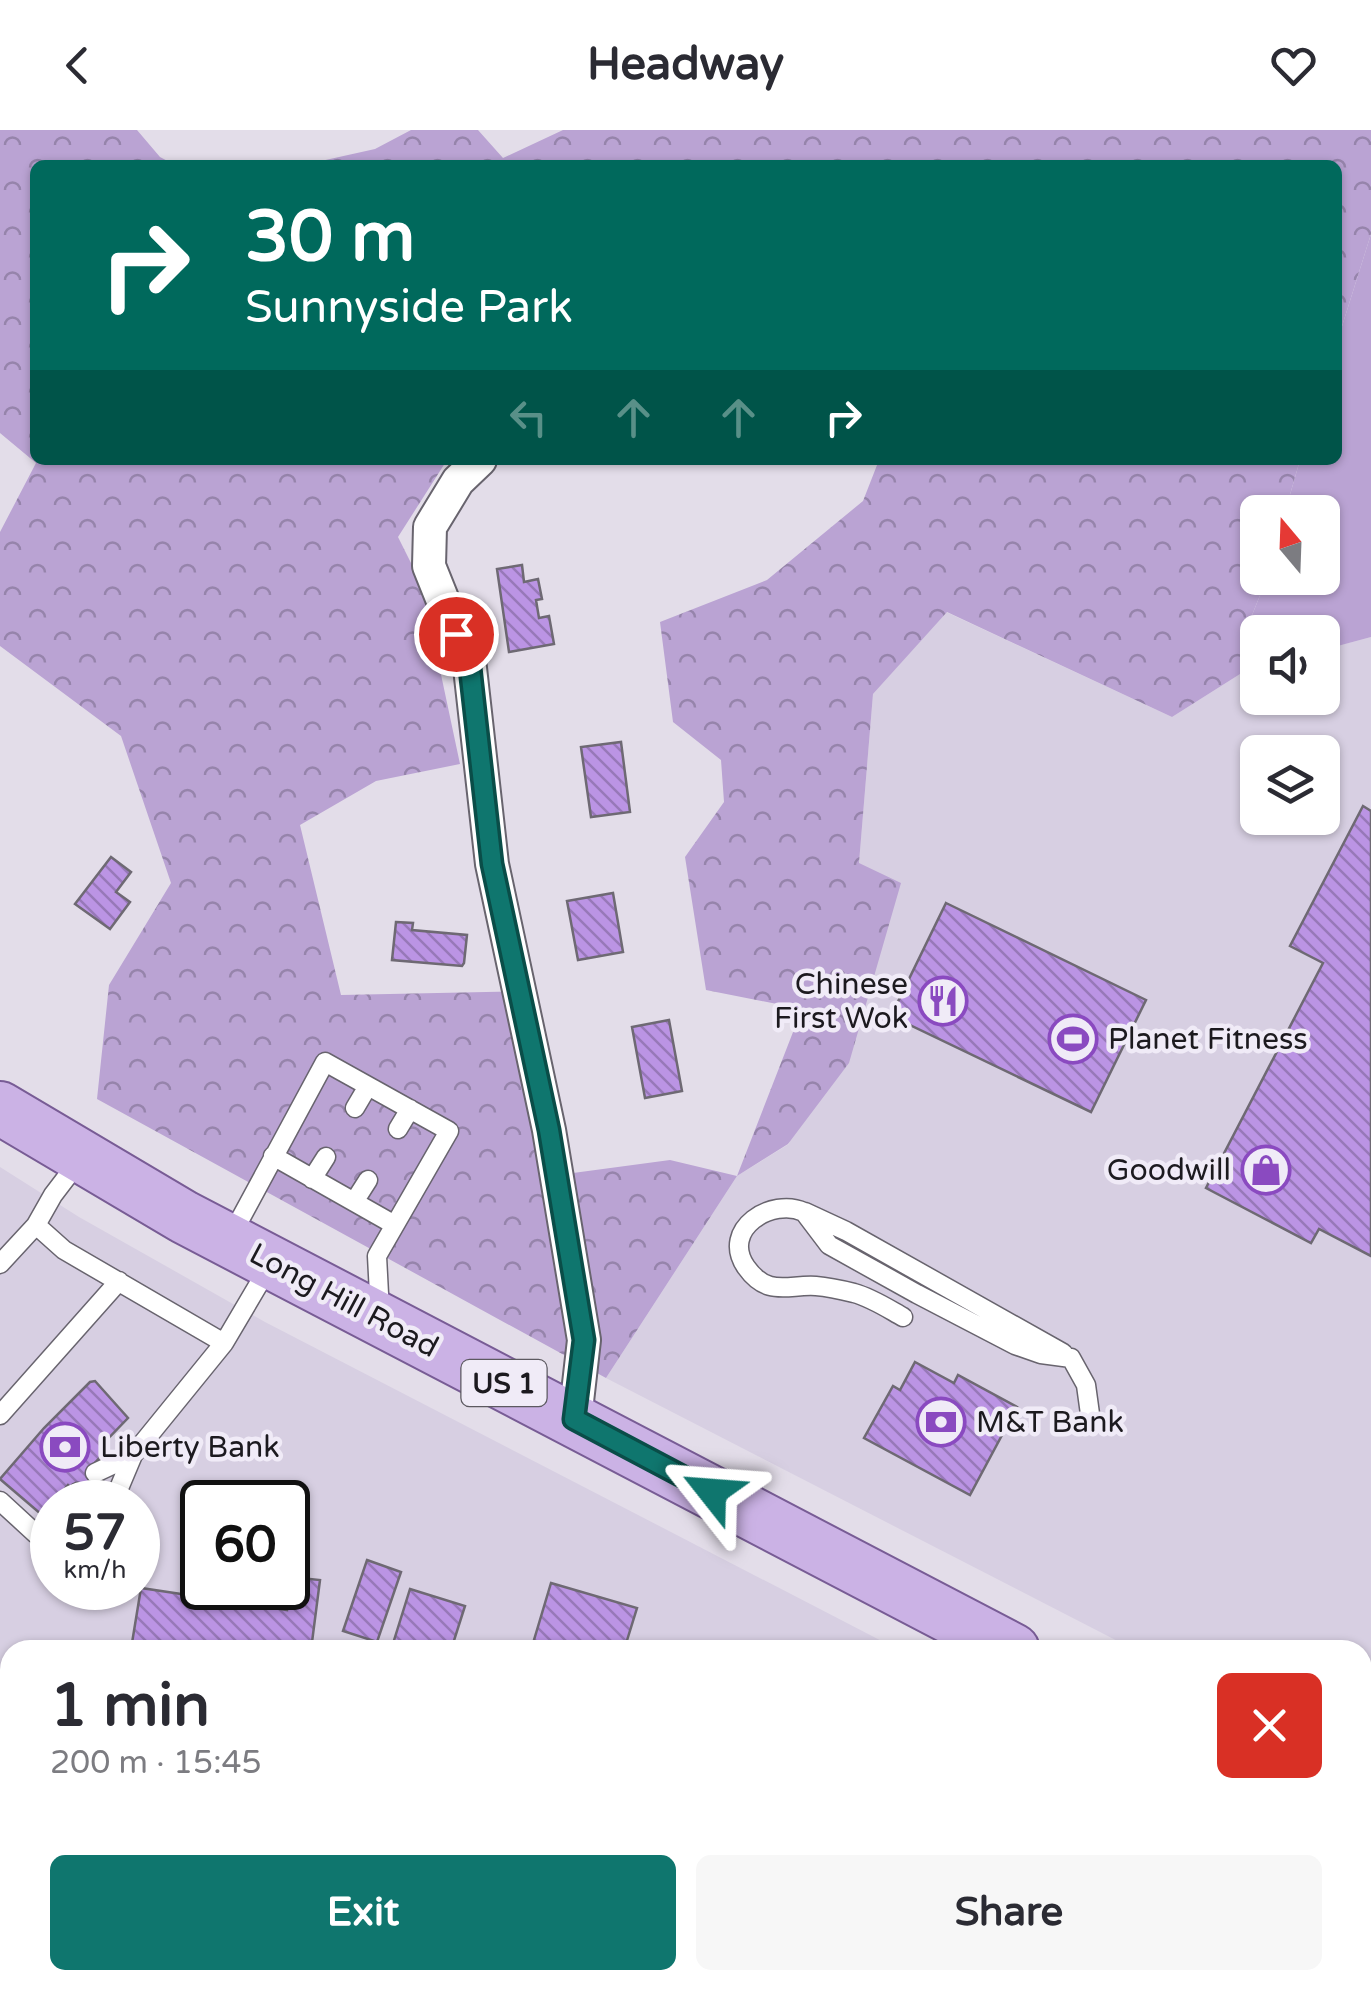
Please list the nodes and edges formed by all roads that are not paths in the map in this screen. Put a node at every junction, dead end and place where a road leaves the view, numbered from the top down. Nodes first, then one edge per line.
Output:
1 (475, 465) edge
2 (368, 1086) junction
3 (0, 1108) edge
4 (355, 1108) dead end
5 (410, 1109) junction
6 (398, 1129) dead end
7 (272, 1156) junction
8 (82, 1157) junction
9 (326, 1157) dead end
10 (312, 1179) junction
11 (368, 1180) dead end
12 (354, 1202) junction
13 (36, 1224) junction
14 (393, 1224) junction
15 (251, 1251) junction
16 (0, 1264) edge
17 (119, 1281) junction
18 (903, 1317) dead end
19 (380, 1318) junction
20 (224, 1342) junction
21 (1090, 1414) dead end
22 (0, 1415) edge
23 (574, 1419) junction
24 (133, 1455) junction
25 (94, 1474) dead end
26 (122, 1480) edge
27 (0, 1501) edge
28 (30, 1528) edge
29 (993, 1640) edge

1 - 23 street
2 - 4 lane
2 - 5 lane
2 - 7 lane
3 - 8 main road, Long Hill Road / US 1
5 - 6 lane
5 - 14 lane
7 - 10 lane
7 - 15 lane
8 - 13 lane
8 - 15 main road, Long Hill Road / US 1
9 - 10 lane
10 - 12 lane
11 - 12 lane
12 - 14 lane
13 - 16 lane
13 - 17 lane
14 - 19 lane
15 - 19 main road, Long Hill Road / US 1
15 - 20 lane
17 - 20 lane
17 - 22 lane
18 - 21 lane
19 - 23 main road, Long Hill Road / US 1
20 - 24 lane
23 - 29 main road, Long Hill Road / US 1
24 - 25 lane
24 - 26 lane
27 - 28 lane

